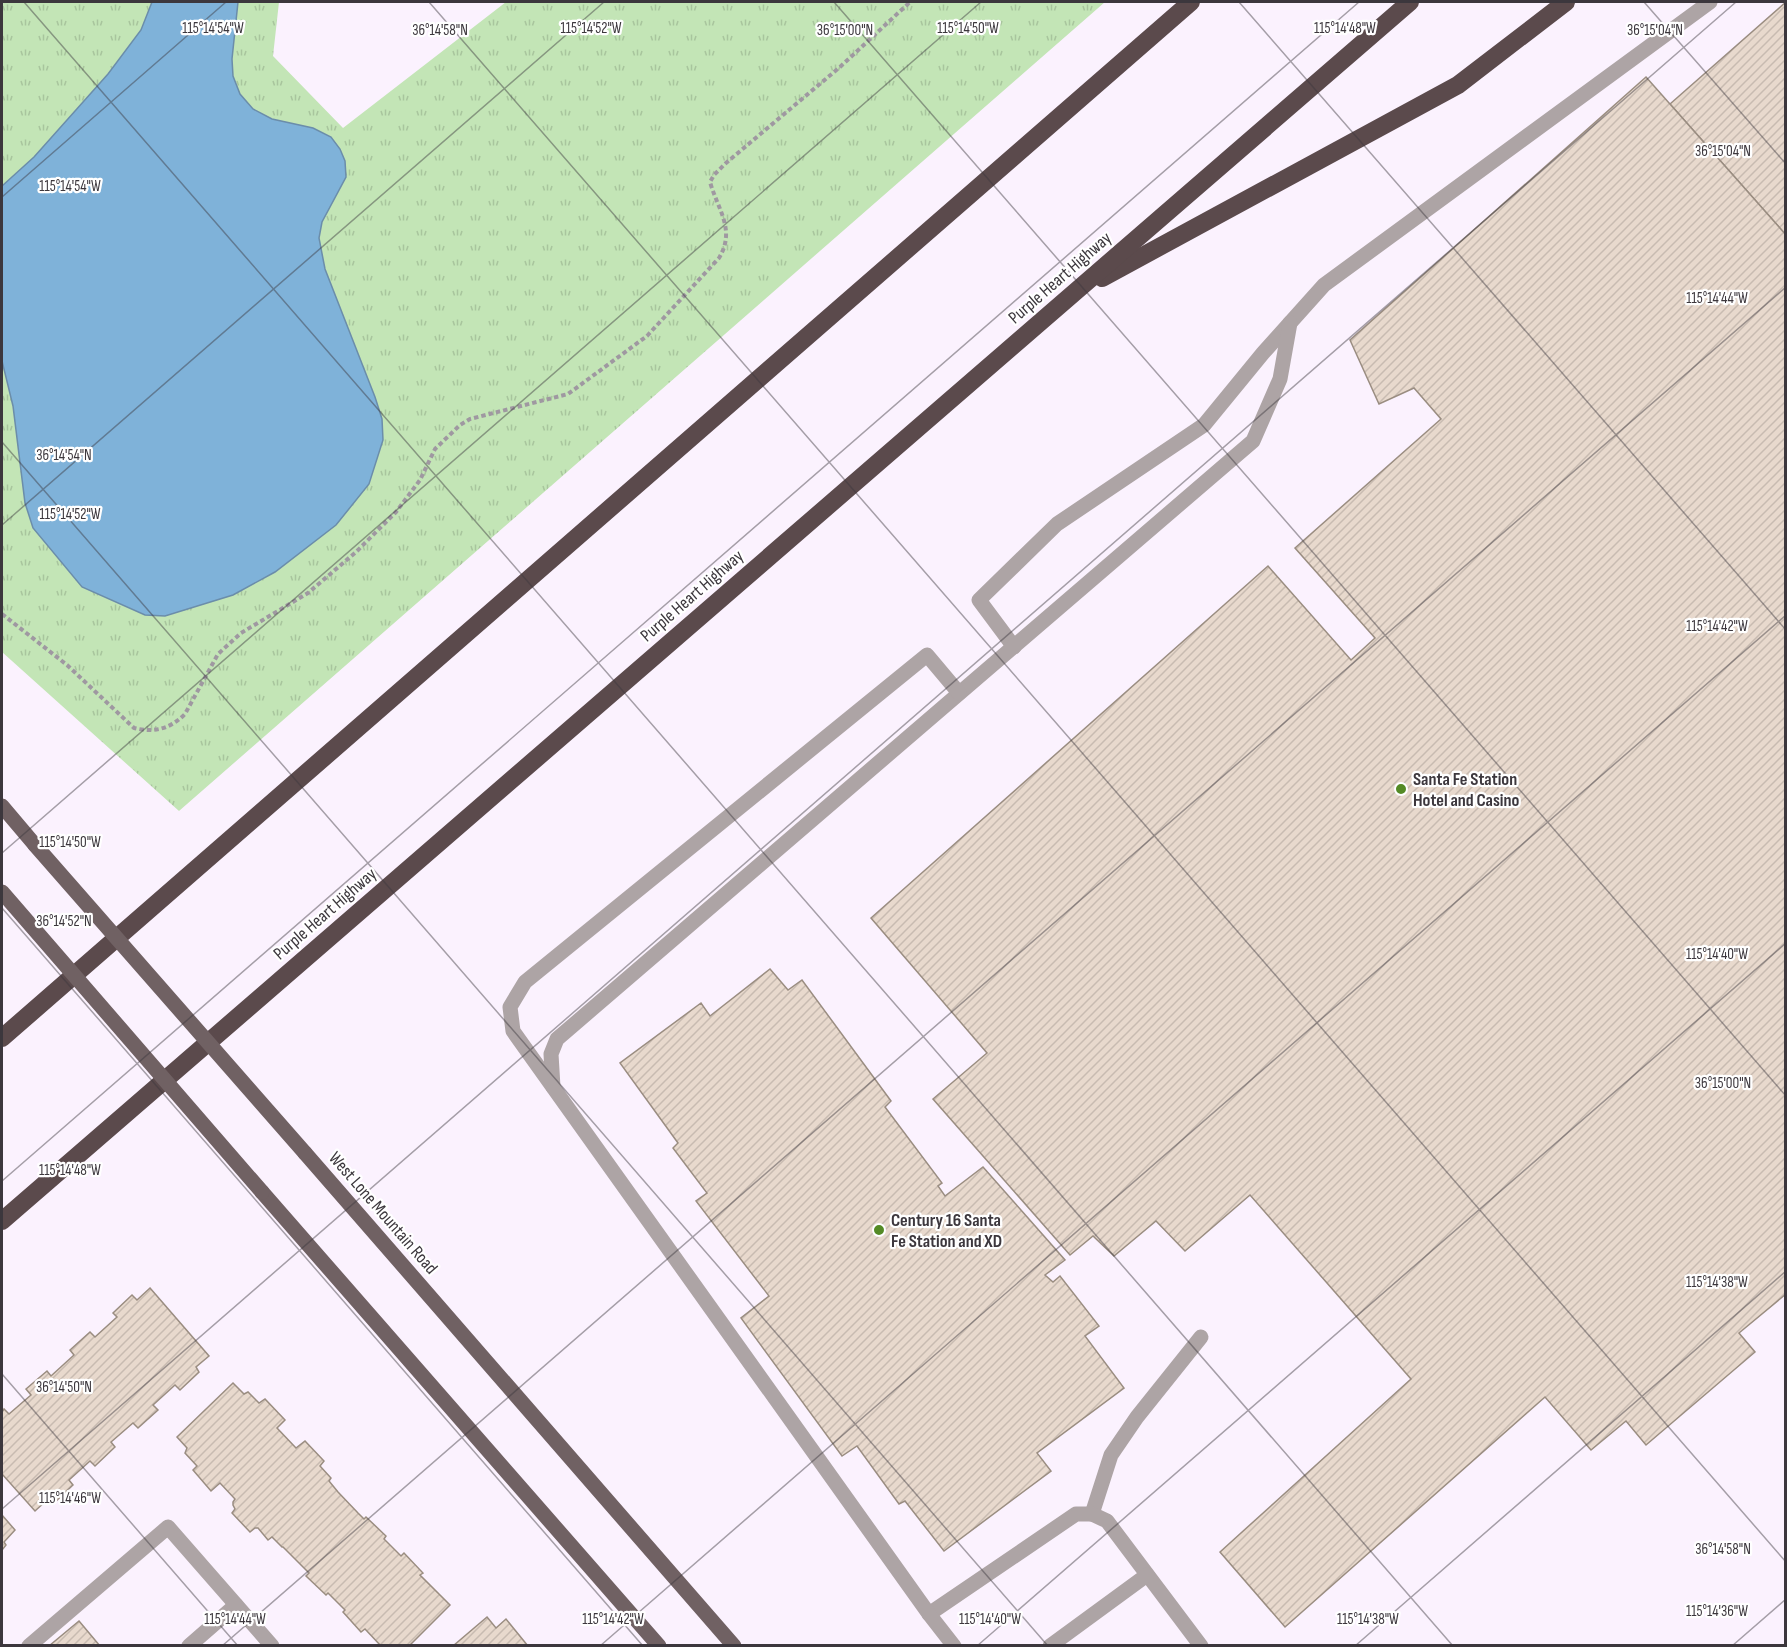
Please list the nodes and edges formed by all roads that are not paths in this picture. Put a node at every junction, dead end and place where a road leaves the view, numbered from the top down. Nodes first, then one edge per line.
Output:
1 (1191, 2) edge
2 (1410, 2) edge
3 (1566, 2) edge
4 (1710, 2) edge
5 (1072, 295) junction
6 (1290, 323) junction
7 (1014, 647) junction
8 (959, 693) junction
9 (2, 806) edge
10 (2, 892) edge
11 (2, 1038) edge
12 (553, 1087) junction
13 (2, 1221) edge
14 (1202, 1337) dead end
15 (1092, 1514) junction
16 (1147, 1575) junction
17 (236, 1605) junction
18 (929, 1614) junction
19 (29, 1646) edge
20 (189, 1646) edge
21 (272, 1646) edge
22 (659, 1646) edge
23 (734, 1646) edge
24 (954, 1646) edge
25 (1050, 1646) edge
26 (1201, 1646) edge

1 - 11 highway
2 - 5 highway, Purple Heart Highway
3 - 5 highway
4 - 6 street
5 - 13 highway, Purple Heart Highway
6 - 7 street
6 - 7 street
7 - 8 street
8 - 12 street
8 - 12 street
9 - 23 main road, West Lone Mountain Road, bridge
10 - 22 main road, bridge
12 - 18 street
14 - 15 street
15 - 16 street
15 - 18 street
16 - 25 street
16 - 26 street
17 - 19 street
17 - 20 street
17 - 21 street
18 - 24 street

